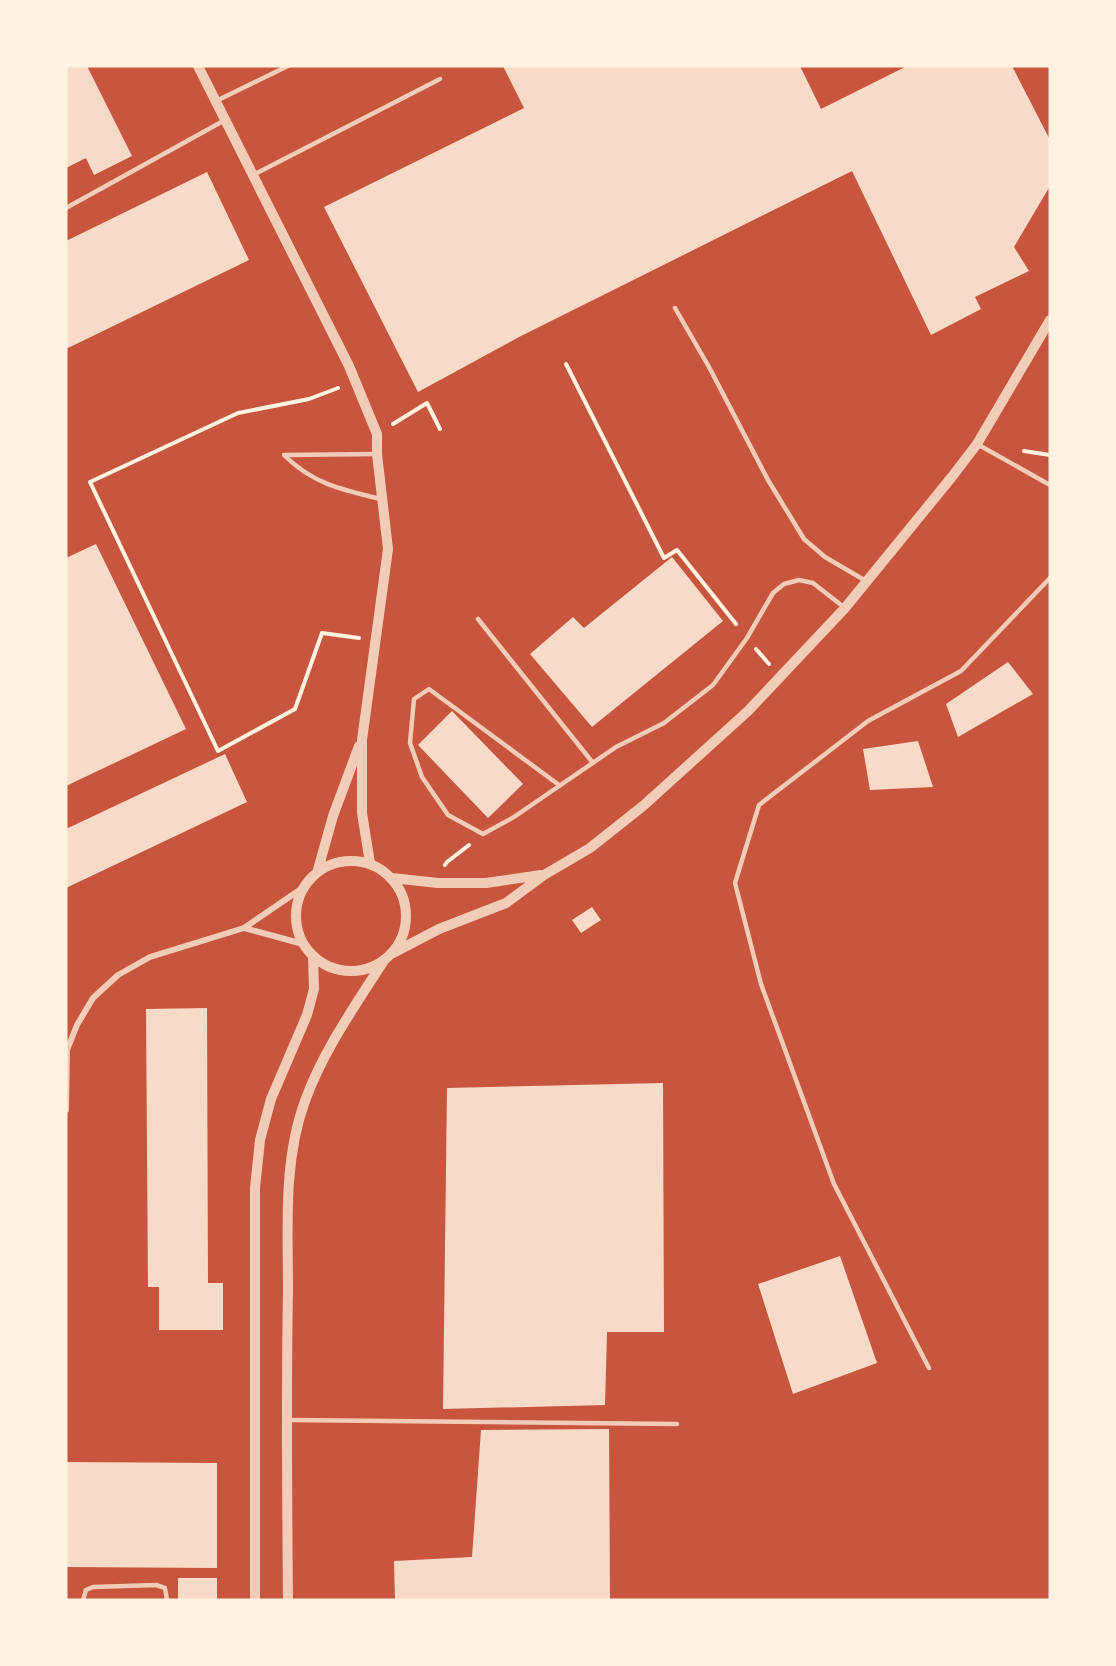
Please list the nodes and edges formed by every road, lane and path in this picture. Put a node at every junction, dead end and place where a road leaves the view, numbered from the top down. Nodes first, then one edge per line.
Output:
1 (198, 66) edge
2 (288, 66) edge
3 (440, 79) dead end
4 (216, 101) junction
5 (225, 120) junction
6 (253, 175) junction
7 (66, 208) edge
8 (675, 308) dead end
9 (1050, 320) edge
10 (566, 364) dead end
11 (346, 385) dead end
12 (440, 429) dead end
13 (377, 434) junction
14 (977, 444) junction
15 (377, 454) junction
16 (1050, 485) edge
17 (383, 500) junction
18 (1050, 578) edge
19 (867, 582) junction
20 (845, 608) junction
21 (478, 619) dead end
22 (747, 638) junction
23 (375, 640) junction
24 (780, 678) junction
25 (362, 740) junction
26 (593, 763) junction
27 (559, 785) junction
28 (370, 863) junction
29 (317, 873) junction
30 (544, 875) junction
31 (392, 878) junction
32 (304, 887) junction
33 (243, 928) junction
34 (303, 944) junction
35 (393, 953) junction
36 (313, 957) junction
37 (383, 962) junction
38 (66, 1110) edge
39 (929, 1368) dead end
40 (286, 1420) junction
41 (677, 1424) dead end
42 (82, 1600) edge
43 (167, 1600) edge
44 (255, 1600) edge
45 (288, 1600) edge

1 - 4 street
2 - 4 lane
3 - 6 lane
4 - 5 street
5 - 6 street
5 - 7 lane
6 - 13 street
8 - 19 lane
9 - 14 street
10 - 22 path
11 - 23 path
12 - 13 path
13 - 15 street
14 - 16 lane
14 - 19 street
15 - 17 street
15 - 17 lane
17 - 23 street
18 - 39 lane
19 - 20 street
20 - 22 lane
20 - 24 street
21 - 26 lane
22 - 24 path
22 - 26 lane
23 - 25 street
24 - 30 street
25 - 28 street
25 - 29 street
26 - 27 lane
27 - 27 lane
28 - 29 street
28 - 31 street
29 - 32 street
30 - 31 street
30 - 35 street
31 - 35 street
32 - 33 street
32 - 34 street
33 - 34 street
33 - 38 street
34 - 36 street
35 - 37 street
36 - 37 street
36 - 44 street
37 - 40 street
40 - 41 lane
40 - 45 street
42 - 43 lane

